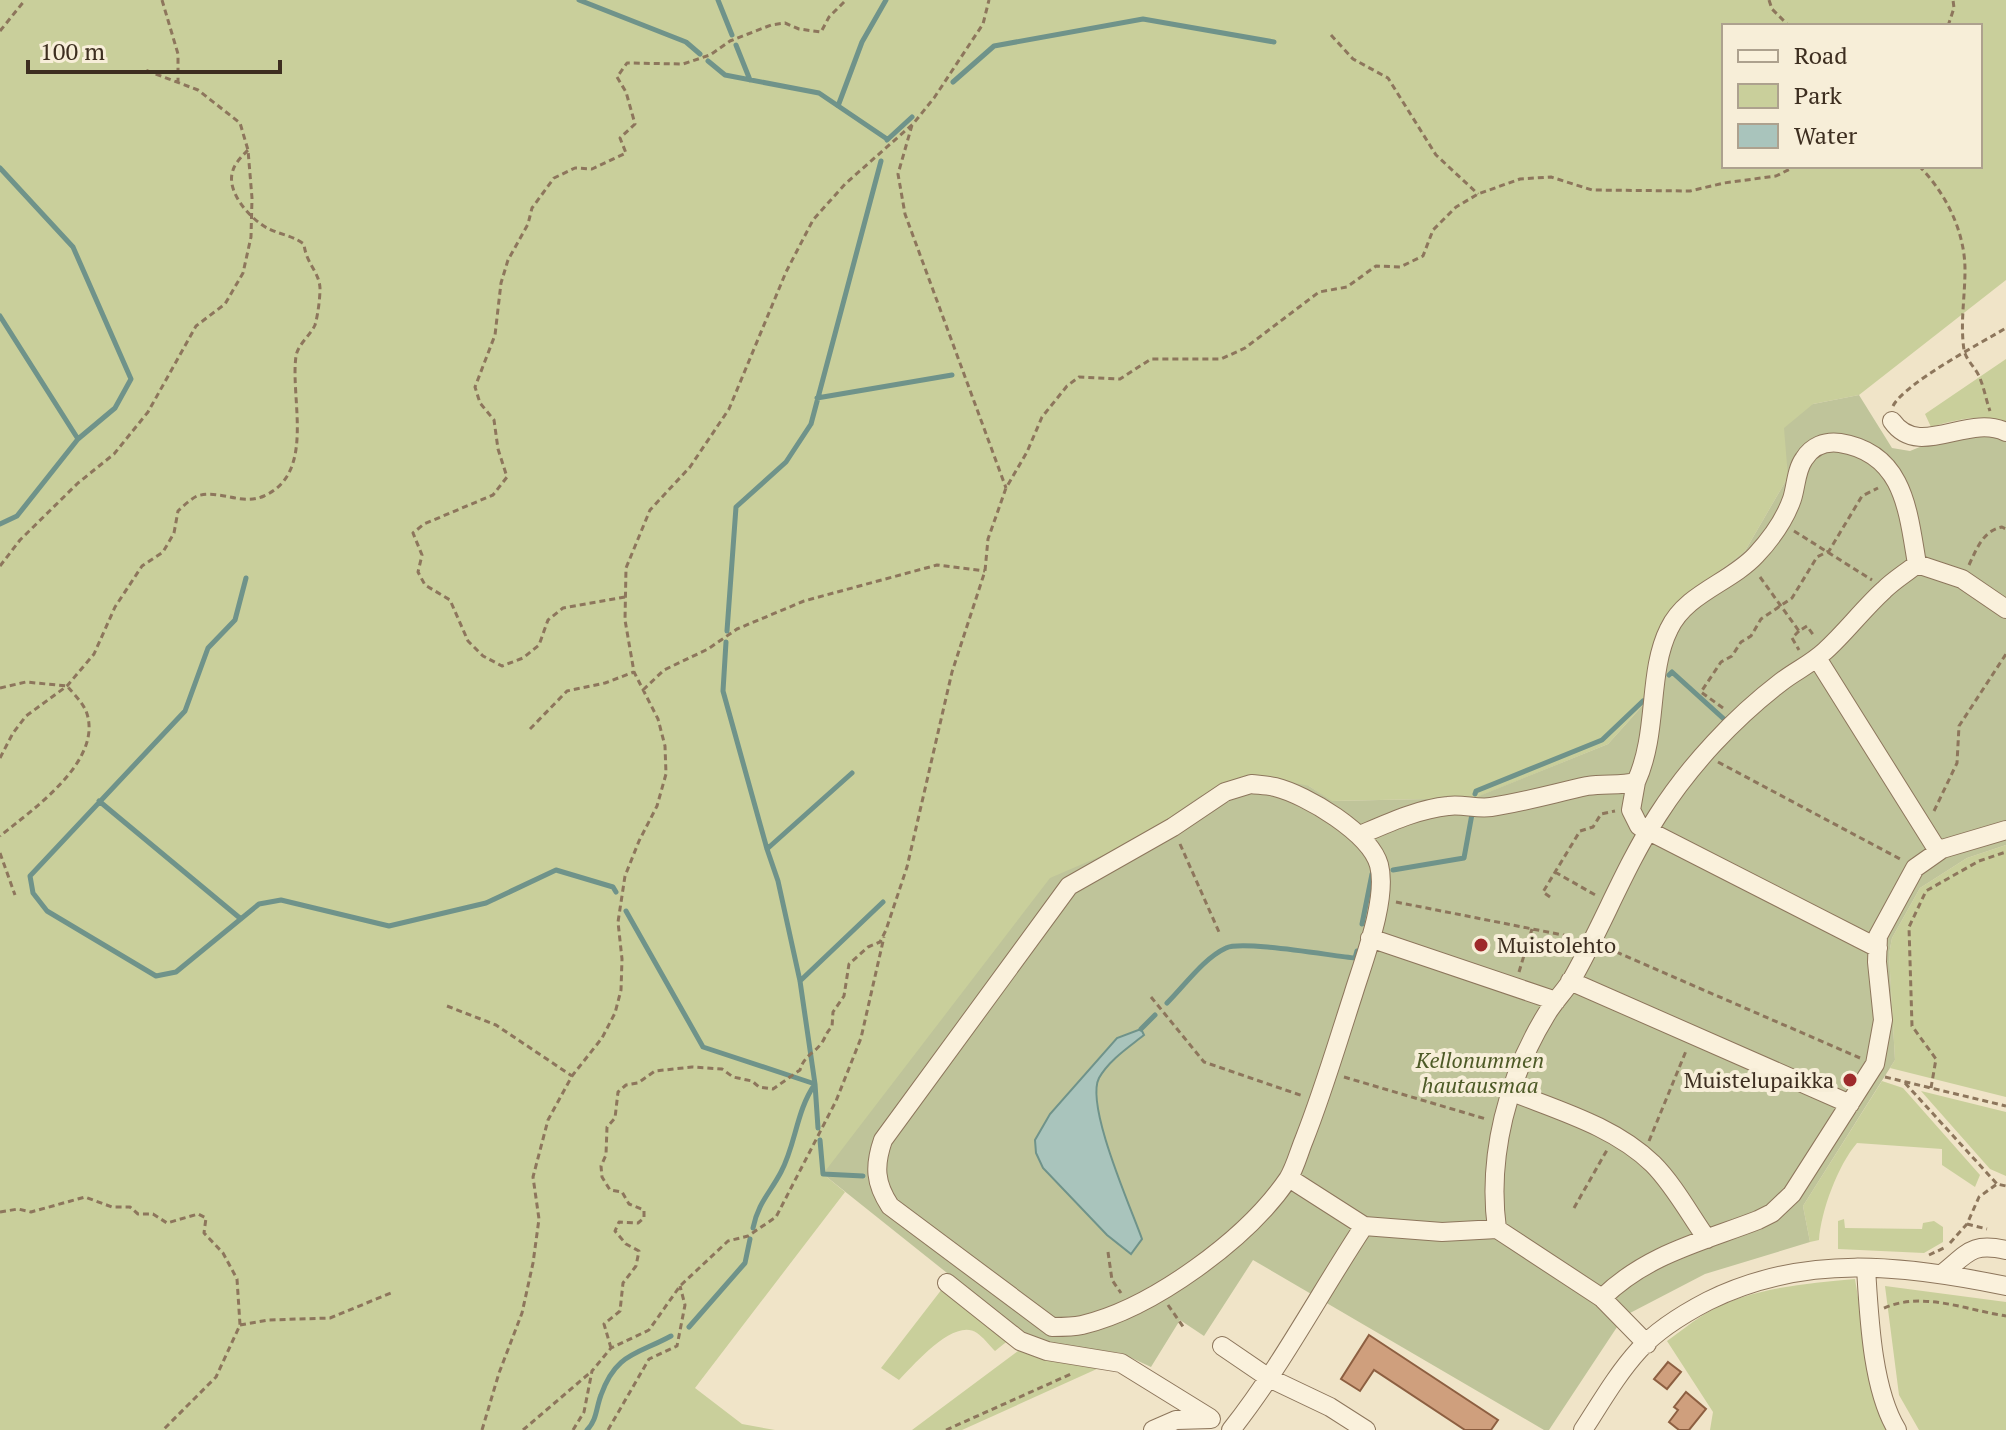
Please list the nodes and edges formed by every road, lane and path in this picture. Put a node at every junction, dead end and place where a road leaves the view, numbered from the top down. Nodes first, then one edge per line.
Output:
1 (25, 0) edge
2 (162, 0) edge
3 (846, 0) edge
4 (989, 0) edge
5 (1769, 0) edge
6 (1953, 0) edge
7 (1787, 24) edge
8 (1949, 24) edge
9 (0, 31) edge
10 (1331, 35) dead end
11 (145, 70) dead end
12 (178, 85) junction
13 (913, 124) junction
14 (248, 150) junction
15 (1792, 168) edge
16 (1920, 168) edge
17 (1478, 194) junction
18 (252, 218) junction
19 (2006, 328) edge
20 (1964, 354) junction
21 (1892, 421) joint
22 (2000, 429) edge
23 (1895, 479) junction
24 (1006, 488) junction
25 (1780, 523) junction
26 (2006, 529) edge
27 (1829, 551) junction
28 (1749, 560) junction
29 (1917, 564) junction
30 (0, 566) edge
31 (985, 571) junction
32 (1962, 579) junction
33 (1885, 588) junction
34 (625, 597) junction
35 (1781, 606) junction
36 (2006, 609) edge
37 (1821, 654) junction
38 (2006, 654) edge
39 (634, 672) junction
40 (67, 686) junction
41 (0, 688) edge
42 (643, 690) junction
43 (1737, 719) junction
44 (530, 729) dead end
45 (1705, 755) junction
46 (0, 758) edge
47 (1636, 782) junction
48 (1631, 810) junction
49 (1173, 827) junction
50 (1925, 830) junction
51 (2006, 830) edge
52 (1648, 832) junction
53 (1360, 835) junction
54 (0, 836) edge
55 (1938, 851) junction
56 (2006, 852) edge
57 (0, 853) edge
58 (1915, 868) junction
59 (1555, 872) junction
60 (15, 895) dead end
61 (1550, 897) dead end
62 (1379, 898) junction
63 (1609, 903) junction
64 (1532, 929) junction
65 (886, 930) junction
66 (1219, 932) dead end
67 (1370, 938) junction
68 (1591, 941) junction
69 (1878, 948) junction
70 (1570, 981) junction
71 (1515, 987) junction
72 (1151, 997) dead end
73 (1556, 1001) junction
74 (447, 1006) dead end
75 (1693, 1035) junction
76 (1875, 1064) junction
77 (1328, 1072) junction
78 (572, 1076) junction
79 (1931, 1088) junction
80 (1512, 1092) junction
81 (1319, 1101) junction
82 (1850, 1104) junction
83 (2006, 1106) edge
84 (1503, 1124) junction
85 (1615, 1136) junction
86 (1643, 1155) junction
87 (1289, 1178) junction
88 (1997, 1184) junction
89 (2006, 1186) edge
90 (1574, 1208) dead end
91 (0, 1212) edge
92 (1967, 1224) dead end
93 (1364, 1226) junction
94 (1497, 1229) junction
95 (1707, 1239) junction
96 (2006, 1250) edge
97 (1108, 1252) dead end
98 (1866, 1268) junction
99 (1943, 1273) junction
100 (947, 1283) dead end
101 (680, 1286) junction
102 (2006, 1286) edge
103 (1159, 1292) junction
104 (391, 1293) dead end
105 (1602, 1298) junction
106 (1129, 1307) junction
107 (1869, 1315) junction
108 (2006, 1316) edge
109 (240, 1325) junction
110 (1184, 1328) dead end
111 (1647, 1344) junction
112 (1222, 1346) dead end
113 (611, 1348) junction
114 (592, 1371) junction
115 (1075, 1372) dead end
116 (1269, 1378) junction
117 (1210, 1418) junction
118 (163, 1430) edge
119 (482, 1430) edge
120 (523, 1430) edge
121 (573, 1430) edge
122 (608, 1430) edge
123 (946, 1430) edge
124 (1153, 1430) edge
125 (1229, 1430) edge
126 (1366, 1430) edge
127 (1583, 1430) edge
128 (1897, 1430) edge

1 - 9 path
2 - 12 path
3 - 34 path
4 - 13 path
5 - 7 path
6 - 8 path
10 - 17 path
11 - 12 path
12 - 14 path
13 - 24 path
13 - 34 path
14 - 18 path
14 - 18 path
15 - 17 path
16 - 20 path
17 - 24 path
18 - 30 path
18 - 40 path
19 - 20 path
20 - 21 path
20 - 22 path
21 - 22 street
23 - 25 street
23 - 27 path
23 - 29 street
24 - 31 path
25 - 27 path
25 - 28 street
26 - 32 path
27 - 33 path
27 - 35 path
28 - 35 path
28 - 47 street
29 - 32 street
29 - 33 street
31 - 42 path
31 - 65 path
32 - 36 street
33 - 37 street
34 - 39 path
35 - 37 path
35 - 43 path
37 - 43 street
37 - 50 street
38 - 50 path
39 - 42 path
39 - 44 path
40 - 41 path
40 - 46 path
40 - 54 path
42 - 78 path
43 - 45 street
45 - 52 street
45 - 58 path
47 - 48 street
47 - 53 street
48 - 52 street
48 - 59 path
49 - 53 street
49 - 66 path
49 - 106 street
50 - 55 street
51 - 55 street
52 - 63 street
52 - 69 street
53 - 62 street
55 - 58 street
56 - 79 path
57 - 60 path
58 - 69 street
59 - 61 path
59 - 63 path
62 - 64 path
62 - 67 street
63 - 68 street
64 - 68 path
64 - 71 path
65 - 101 path
65 - 113 path
67 - 71 street
67 - 77 street
68 - 70 street
68 - 76 path
69 - 76 street
70 - 73 street
70 - 75 street
71 - 73 street
72 - 81 path
73 - 80 street
74 - 78 path
75 - 82 street
75 - 86 path
76 - 82 street
77 - 81 street
77 - 84 path
78 - 119 path
79 - 83 path
79 - 88 path
80 - 84 street
80 - 85 street
81 - 87 street
82 - 95 street
84 - 94 street
85 - 86 street
85 - 90 path
86 - 95 street
87 - 93 street
87 - 103 street
88 - 89 path
88 - 92 path
91 - 109 path
93 - 94 street
93 - 116 street
94 - 105 street
95 - 105 street
96 - 99 street
97 - 106 path
98 - 99 street
98 - 107 street
98 - 111 street
99 - 102 street
100 - 117 street
101 - 113 path
101 - 122 path
103 - 106 street
103 - 110 path
104 - 109 path
105 - 111 street
107 - 108 path
107 - 128 street
109 - 118 path
111 - 127 street
112 - 116 street
113 - 114 path
114 - 120 path
114 - 121 path
115 - 123 path
116 - 125 street
116 - 126 street
117 - 124 street
117 - 125 street

